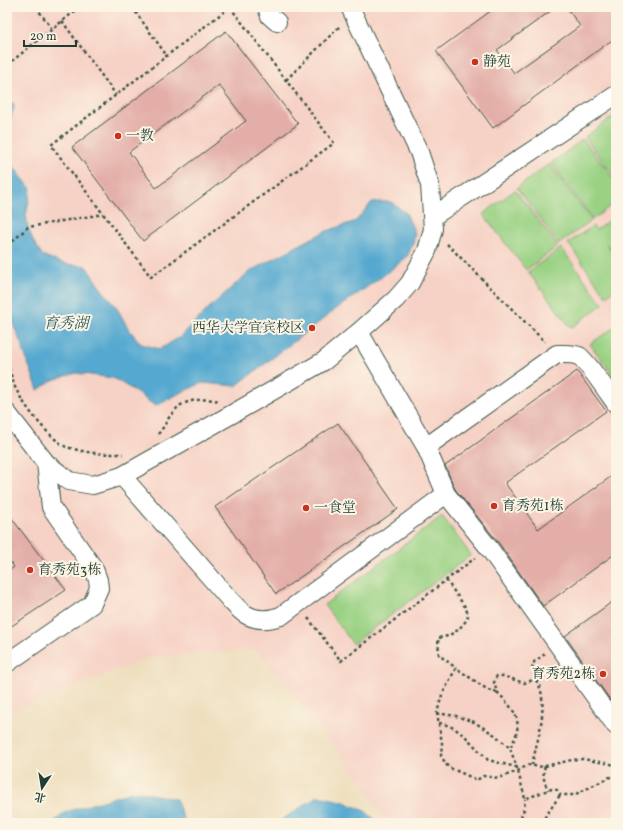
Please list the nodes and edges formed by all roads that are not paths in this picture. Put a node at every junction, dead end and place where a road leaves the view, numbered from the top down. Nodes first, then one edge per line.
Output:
1 (267, 7) edge
2 (352, 10) edge
3 (277, 22) dead end
4 (616, 95) edge
5 (432, 223) junction
6 (359, 332) junction
7 (616, 404) edge
8 (7, 413) edge
9 (426, 447) junction
10 (46, 463) junction
11 (122, 476) junction
12 (446, 494) junction
13 (7, 663) edge
14 (616, 726) edge

1 - 3 street
2 - 5 street
4 - 5 street
5 - 6 street
6 - 9 street
6 - 11 street
7 - 9 street
8 - 10 street
9 - 12 street
10 - 11 street
10 - 13 street
11 - 12 street
12 - 14 street

